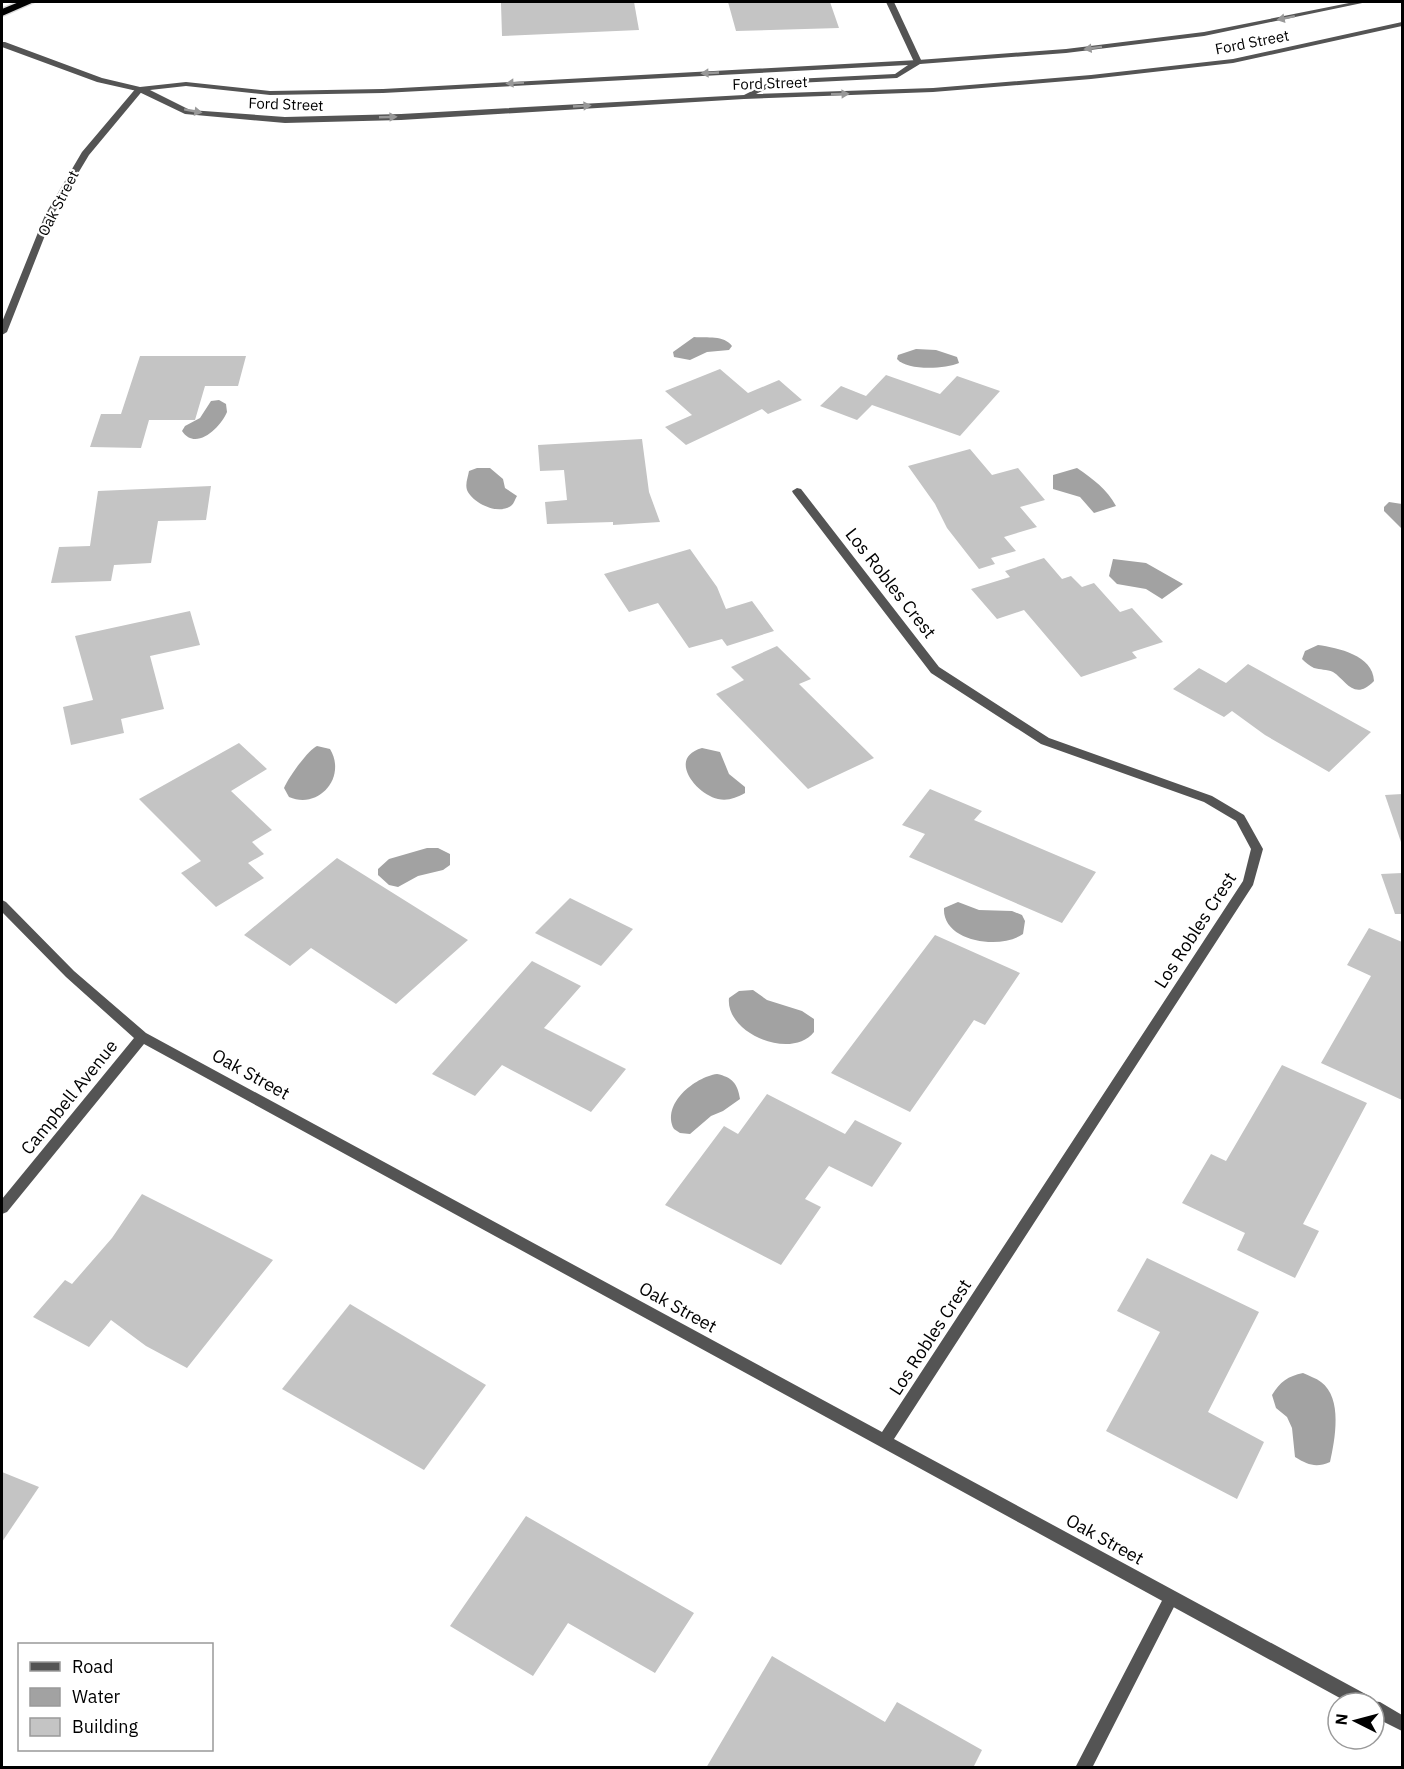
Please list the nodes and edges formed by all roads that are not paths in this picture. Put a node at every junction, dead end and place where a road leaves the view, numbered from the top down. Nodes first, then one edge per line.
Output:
1 (28, 2) edge
2 (891, 2) edge
3 (1364, 2) edge
4 (2, 13) edge
5 (1402, 24) edge
6 (2, 44) edge
7 (918, 62) junction
8 (140, 89) junction
9 (744, 97) junction
10 (2, 332) edge
11 (797, 491) dead end
12 (2, 905) edge
13 (142, 1037) junction
14 (2, 1208) edge
15 (884, 1441) junction
16 (1171, 1598) junction
17 (1343, 1691) edge
18 (1386, 1714) edge
19 (1402, 1723) edge
20 (1083, 1767) edge

1 - 4 highway
2 - 7 street
3 -> 7 street, Ford Street
9 -> 5 street, Ford Street
6 - 8 street, Ford Street
7 -> 8 street, Ford Street
7 - 9 street
8 -> 9 street, Ford Street
8 - 10 street, Oak Street
11 - 15 street, Los Robles Crest
12 - 13 street, Oak Street
13 - 14 street, Campbell Avenue
13 - 15 street, Oak Street
15 - 16 street, Oak Street
16 - 17 street, Oak Street
16 - 20 street
18 - 19 street

